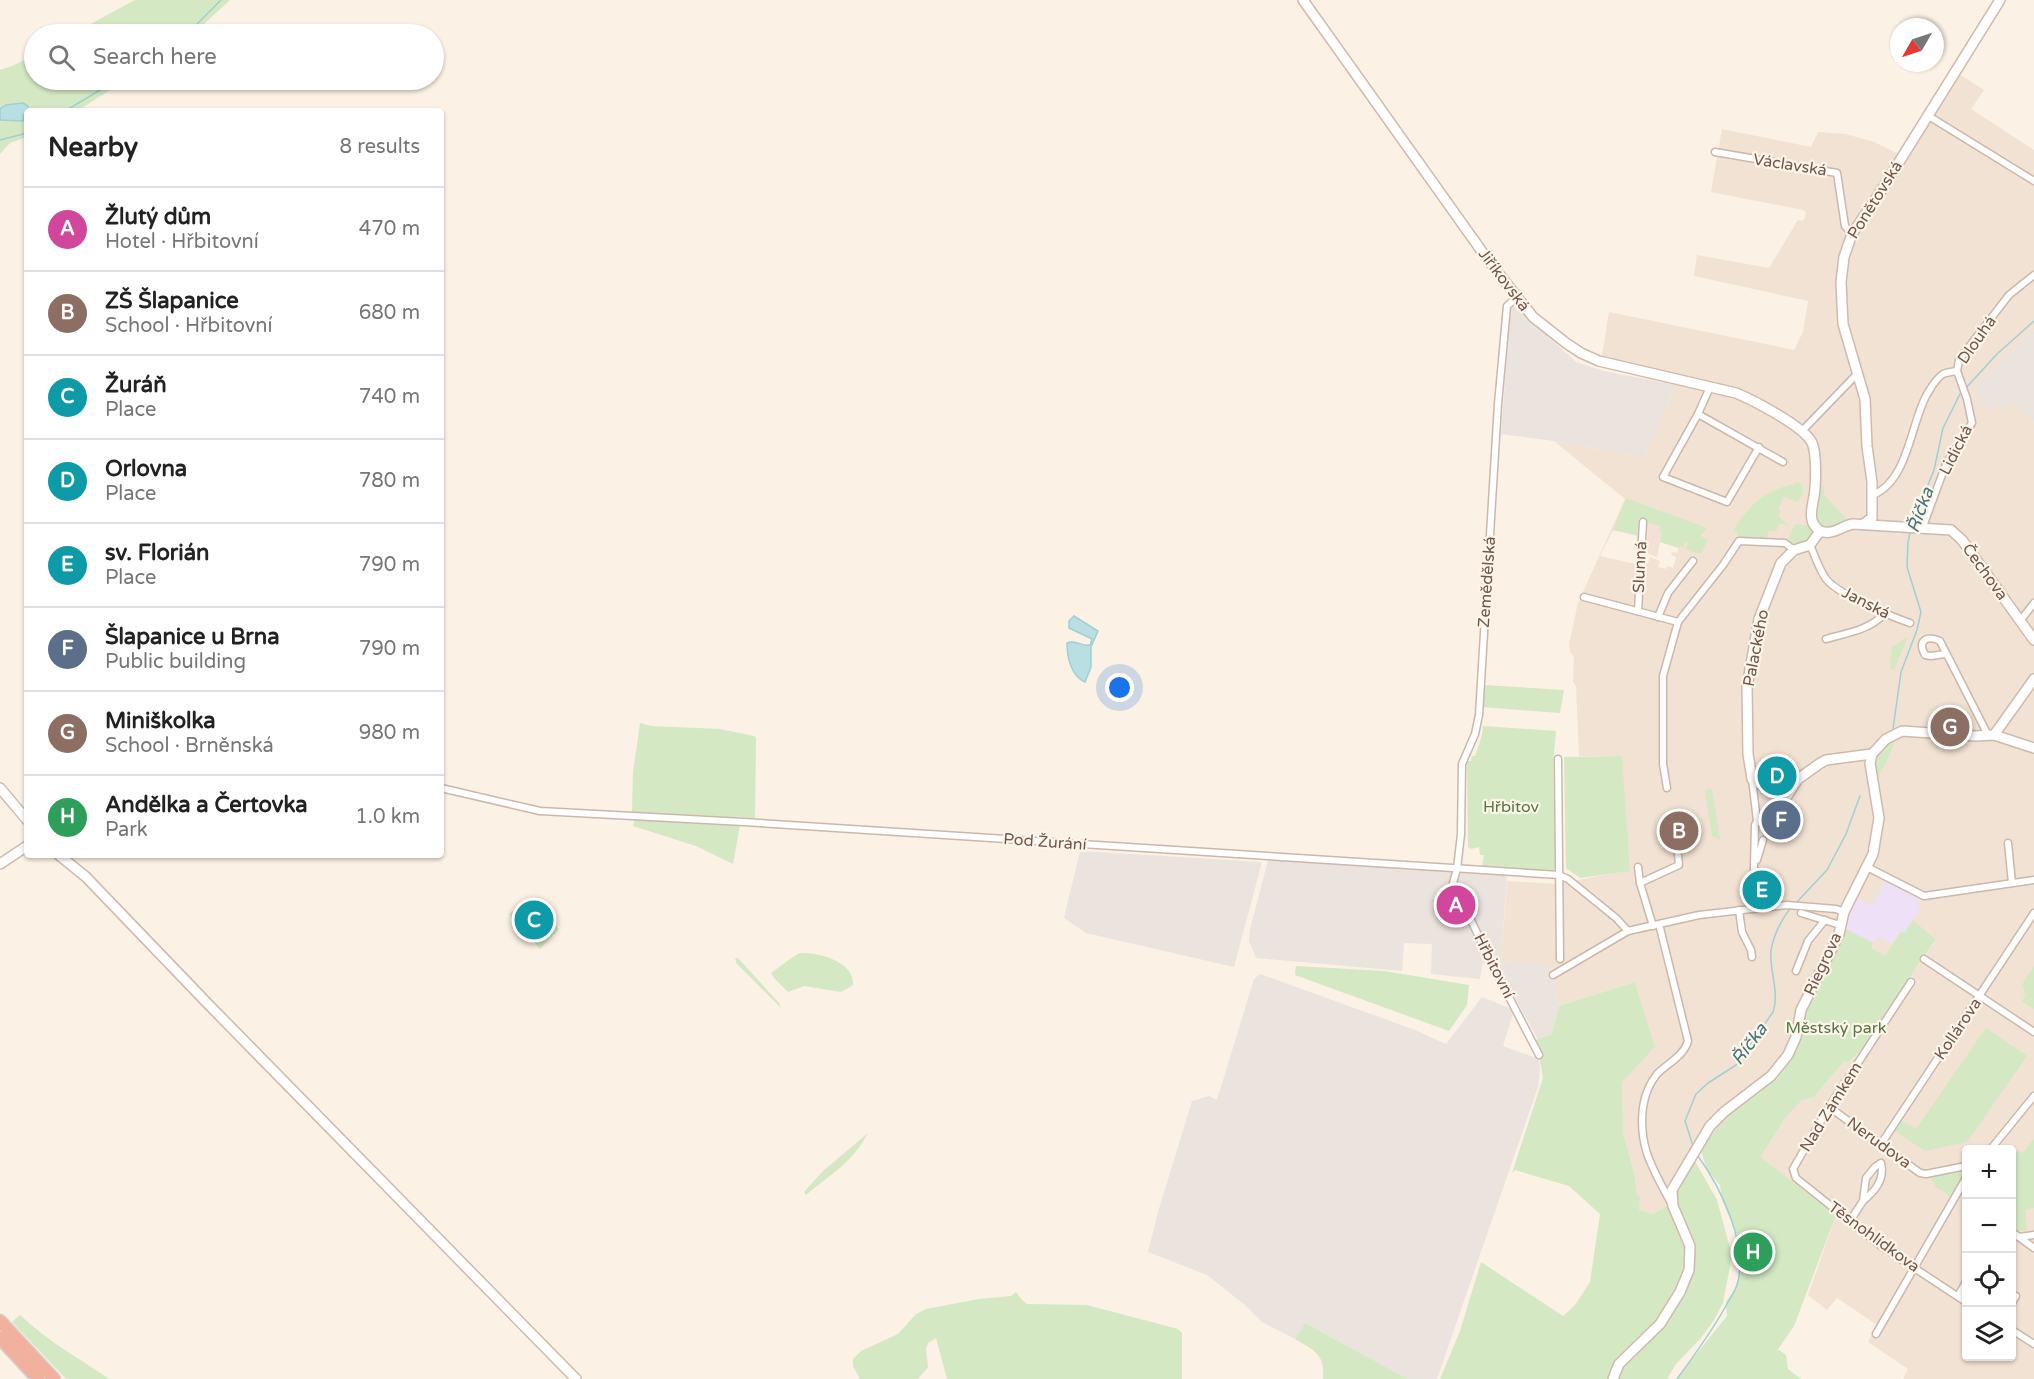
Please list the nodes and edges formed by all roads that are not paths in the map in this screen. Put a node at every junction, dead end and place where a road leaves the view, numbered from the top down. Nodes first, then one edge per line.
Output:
1 (1304, 0) edge
2 (2000, 0) edge
3 (1927, 115) junction
4 (1715, 153) dead end
5 (2034, 181) edge
6 (1852, 234) junction
7 (2034, 275) edge
8 (1517, 297) junction
9 (1957, 371) junction
10 (1858, 373) junction
11 (1710, 387) junction
12 (1698, 414) junction
13 (1802, 431) junction
14 (1759, 447) junction
15 (1784, 462) dead end
16 (1873, 499) junction
17 (1643, 522) dead end
18 (1863, 524) junction
19 (1891, 527) junction
20 (1919, 529) junction
21 (1820, 531) junction
22 (1810, 545) junction
23 (1794, 550) junction
24 (1693, 561) dead end
25 (1584, 597) dead end
26 (2034, 603) edge
27 (1638, 611) junction
28 (1884, 614) junction
29 (1658, 617) junction
30 (2020, 621) junction
31 (1678, 622) junction
32 (1910, 623) dead end
33 (1826, 639) dead end
34 (2034, 640) edge
35 (1945, 654) dead end
36 (2034, 679) edge
37 (1991, 735) junction
38 (2034, 748) edge
39 (1872, 754) junction
40 (1558, 759) dead end
41 (1752, 778) junction
42 (0, 788) edge
43 (1667, 788) dead end
44 (444, 789) edge
45 (1785, 798) junction
46 (16, 804) junction
47 (24, 810) edge
48 (24, 816) edge
49 (1757, 820) junction
50 (1763, 840) dead end
51 (2008, 843) dead end
52 (1677, 845) dead end
53 (24, 848) edge
54 (24, 853) edge
55 (15, 855) junction
56 (62, 858) edge
57 (73, 858) edge
58 (0, 864) edge
59 (1755, 866) junction
60 (1638, 867) dead end
61 (1867, 867) junction
62 (1457, 869) junction
63 (1559, 875) junction
64 (86, 877) junction
65 (2034, 880) edge
66 (1640, 883) junction
67 (2012, 883) junction
68 (1753, 909) junction
69 (1739, 910) junction
70 (1844, 912) junction
71 (1801, 913) dead end
72 (2034, 913) edge
73 (1825, 920) junction
74 (1656, 925) junction
75 (1840, 925) junction
76 (1628, 931) junction
77 (1752, 957) dead end
78 (1560, 959) dead end
79 (1924, 959) dead end
80 (1796, 971) dead end
81 (1552, 975) dead end
82 (1911, 982) dead end
83 (1980, 996) junction
84 (2034, 1032) edge
85 (1539, 1055) dead end
86 (2034, 1096) edge
87 (1829, 1107) junction
88 (1881, 1144) junction
89 (1992, 1145) edge
90 (1890, 1151) junction
91 (1881, 1163) junction
92 (1962, 1167) edge
93 (1793, 1174) joint
94 (1962, 1185) edge
95 (1863, 1201) junction
96 (1673, 1206) junction
97 (1850, 1221) junction
98 (2016, 1235) edge
99 (2034, 1235) edge
100 (2019, 1237) junction
101 (2034, 1248) edge
102 (1913, 1267) junction
103 (1962, 1289) edge
104 (1958, 1296) junction
105 (1962, 1299) edge
106 (0, 1321) edge
107 (2016, 1333) edge
108 (1876, 1334) dead end
109 (0, 1338) edge
110 (2034, 1344) edge
111 (38, 1379) edge
112 (54, 1379) edge
113 (576, 1379) edge
114 (1612, 1379) edge

1 - 8 street, Jiříkovská
2 - 3 street, Ponětovská
3 - 5 street
3 - 6 street, Ponětovská
4 - 6 street, Václavská
6 - 10 street, Ponětovská
7 - 9 street, Dlouhá
8 - 11 street, Jiříkovská
8 - 62 street, Zemědělská
9 - 16 street, Dlouhá
9 - 20 street, Lidická
10 - 13 street
10 - 16 street, Ponětovská
11 - 12 street
11 - 13 street, Jiříkovská
12 - 14 street
12 - 14 street
13 - 21 street
14 - 15 street
16 - 18 street
16 - 19 street
17 - 27 street, Slunná
18 - 19 street, Čechova
18 - 21 street, Čechova
19 - 20 street, Čechova
20 - 30 street, Čechova
21 - 22 street
22 - 23 street
22 - 28 street, Janská
23 - 31 street
23 - 41 street, Palackého
24 - 29 street
25 - 27 street
26 - 30 street
27 - 29 street
28 - 32 street, Janská
28 - 33 street
29 - 31 street
30 - 34 street, Čechova
31 - 43 street
35 - 37 street
36 - 37 street
37 - 38 street
37 - 39 street
39 - 45 street
39 - 61 street, Riegrova
40 - 63 street
41 - 45 street
41 - 49 street
42 - 46 street
44 - 62 street, Pod Žurání
45 - 49 street
46 - 47 street
46 - 48 street
49 - 59 street
50 - 59 street
51 - 67 street
52 - 66 street
53 - 55 street
54 - 55 street
55 - 58 street
56 - 64 street
57 - 64 street
59 - 68 street
60 - 66 street
61 - 67 street
61 - 70 street, Riegrova
62 - 63 street
62 - 85 street, Hřbitovní
63 - 76 street
63 - 78 street
64 - 113 street
65 - 67 street
66 - 74 street
68 - 69 street
68 - 70 street
69 - 74 street
69 - 77 street
70 - 75 street, Riegrova
71 - 73 street
72 - 83 street, Kollárova
73 - 75 street
73 - 80 street
74 - 76 street
74 - 96 street
75 - 96 street, Riegrova
76 - 81 street
79 - 83 street
82 - 87 street, Nad Zámkem
83 - 84 street
83 - 88 street, Kollárova
86 - 89 street
87 - 88 street, Nerudova
87 - 93 street, Nad Zámkem
88 - 90 street, Nerudova
90 - 91 street
90 - 92 street, Nerudova
91 - 95 street
91 - 95 street
93 - 97 street, Těsnohlídkova
94 - 102 street
95 - 97 street
96 - 114 street
97 - 102 street, Těsnohlídkova
98 - 100 street
99 - 100 street
100 - 101 street
102 - 104 street, Těsnohlídkova
102 - 108 street
103 - 104 street
104 - 105 street, Těsnohlídkova
106 - 112 highway
107 - 110 street
109 - 111 highway

